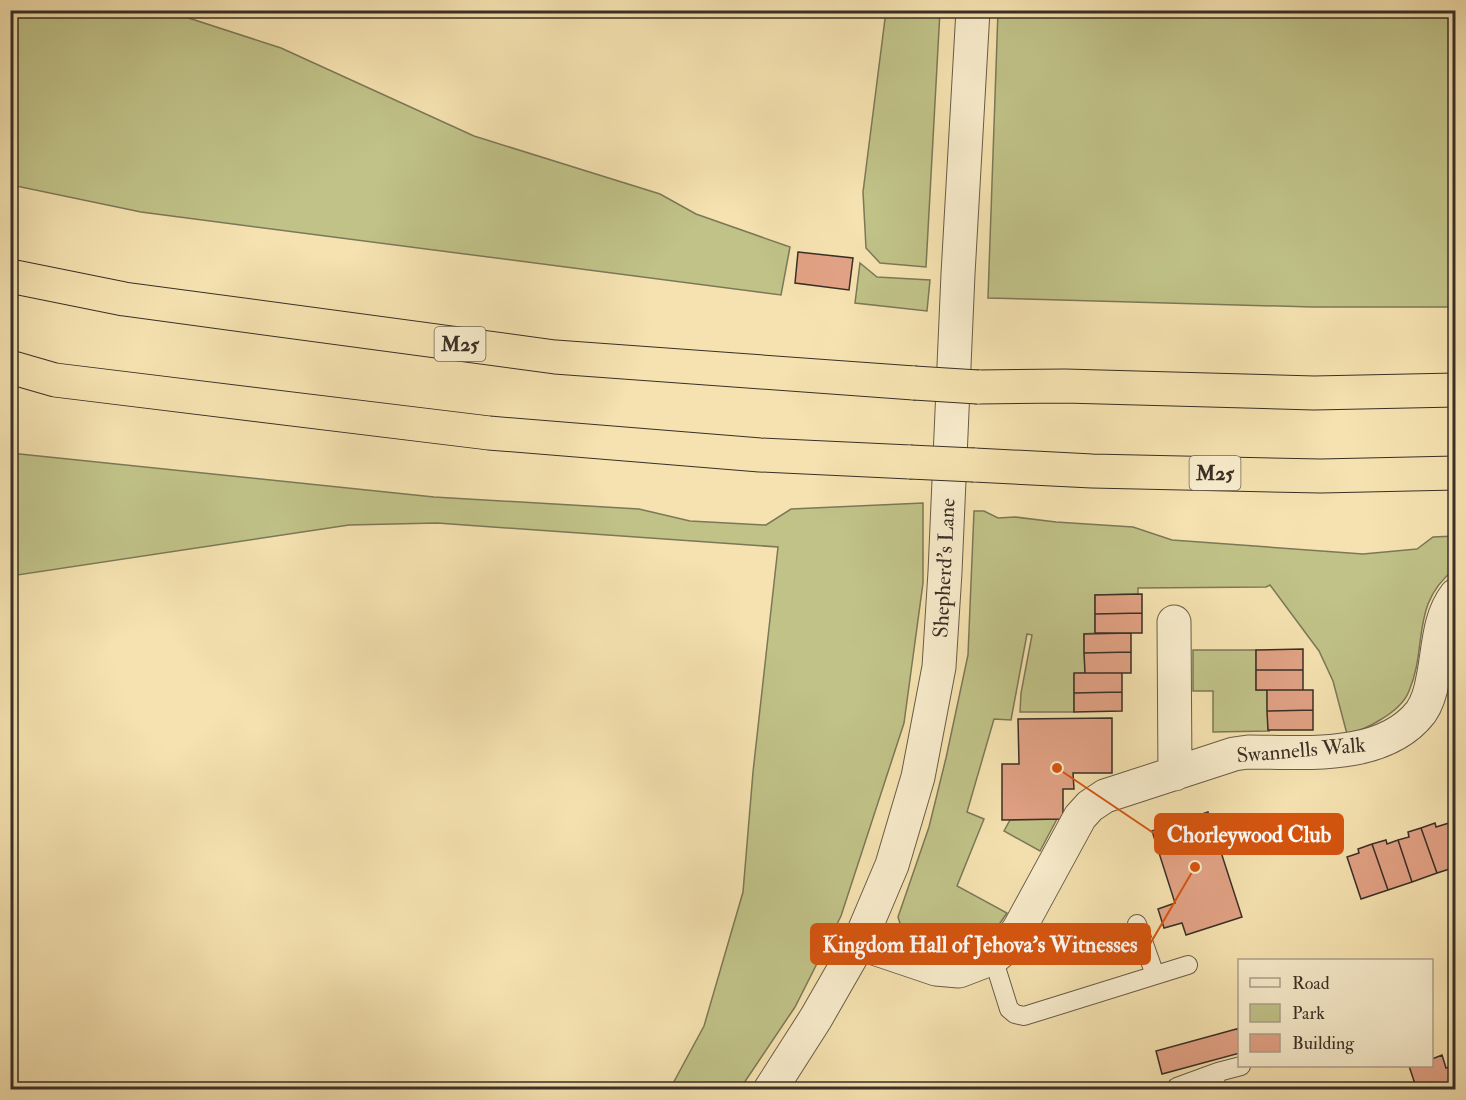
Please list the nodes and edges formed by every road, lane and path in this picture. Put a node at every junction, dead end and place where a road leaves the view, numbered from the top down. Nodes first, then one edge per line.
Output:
1 (973, 10) edge
2 (10, 276) edge
3 (10, 368) edge
4 (55, 380) junction
5 (1455, 390) edge
6 (10, 393) edge
7 (1455, 473) edge
8 (1455, 595) edge
9 (1174, 622) dead end
10 (1175, 774) junction
11 (1137, 924) dead end
12 (859, 943) junction
13 (993, 958) junction
14 (1188, 965) dead end
15 (1155, 975) junction
16 (1238, 1067) edge
17 (1215, 1081) edge
18 (1177, 1087) dead end
19 (770, 1089) edge

1 - 12 street, Shepherd's Lane
2 - 5 highway, M25, bridge
3 - 4 highway, M25
4 - 6 highway, M25
4 - 7 highway, M25, bridge
8 - 10 street, Swannells Walk
9 - 10 street
10 - 13 street, Swannells Walk
11 - 15 lane
12 - 13 street, Swannells Walk
12 - 19 street, Shepherd's Lane
13 - 15 lane
14 - 15 lane
16 - 17 lane
17 - 18 lane

